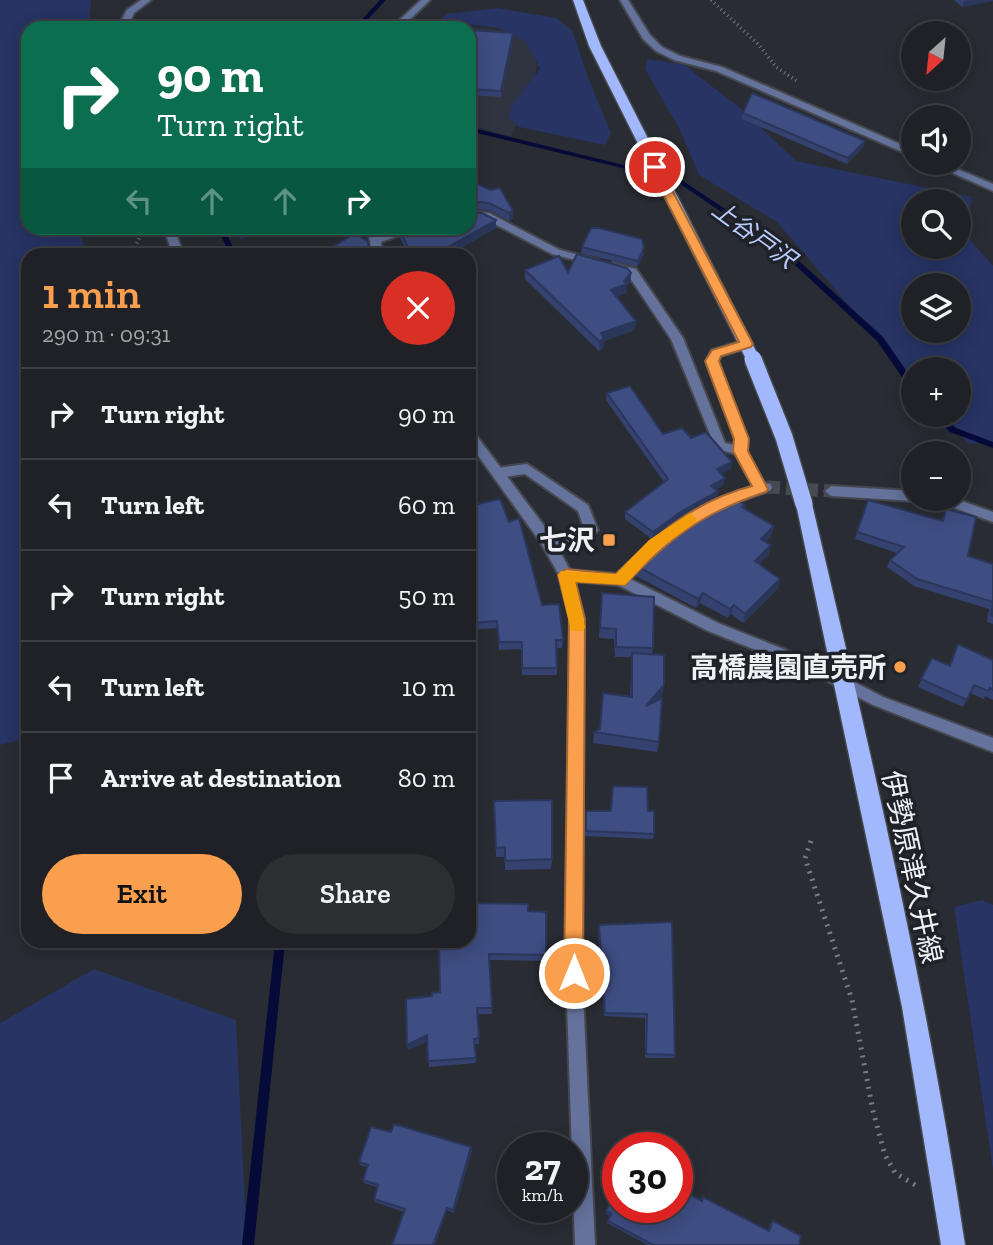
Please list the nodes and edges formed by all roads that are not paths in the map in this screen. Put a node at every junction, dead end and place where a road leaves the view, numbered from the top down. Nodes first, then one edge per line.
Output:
1 (147, 0) edge
2 (426, 0) edge
3 (578, 0) edge
4 (624, 0) edge
5 (126, 21) edge
6 (404, 21) edge
7 (901, 148) edge
8 (963, 175) edge
9 (993, 188) edge
10 (476, 214) edge
11 (375, 235) edge
12 (392, 235) edge
13 (377, 240) junction
14 (378, 248) edge
15 (746, 345) junction
16 (476, 444) edge
17 (740, 451) junction
18 (497, 472) junction
19 (831, 491) tunnel mouth
20 (901, 495) edge
21 (971, 509) edge
22 (993, 517) edge
23 (546, 539) junction
24 (566, 575) junction
25 (620, 580) junction
26 (845, 682) junction
27 (993, 745) edge
28 (585, 1245) edge
29 (953, 1245) edge

1 - 5 street
2 - 6 street
3 - 15 main road, 伊勢原津久井線
4 - 7 street
8 - 9 street
10 - 17 street
11 - 13 street
12 - 13 street
13 - 14 street
15 - 17 street
15 - 26 main road, 伊勢原津久井線, bridge
16 - 18 street
17 - 25 street
18 - 23 street
18 - 23 street
19 - 20 street
21 - 22 street
23 - 24 street
24 - 25 street
24 - 28 street
25 - 26 street
26 - 27 street
26 - 29 main road, 伊勢原津久井線

